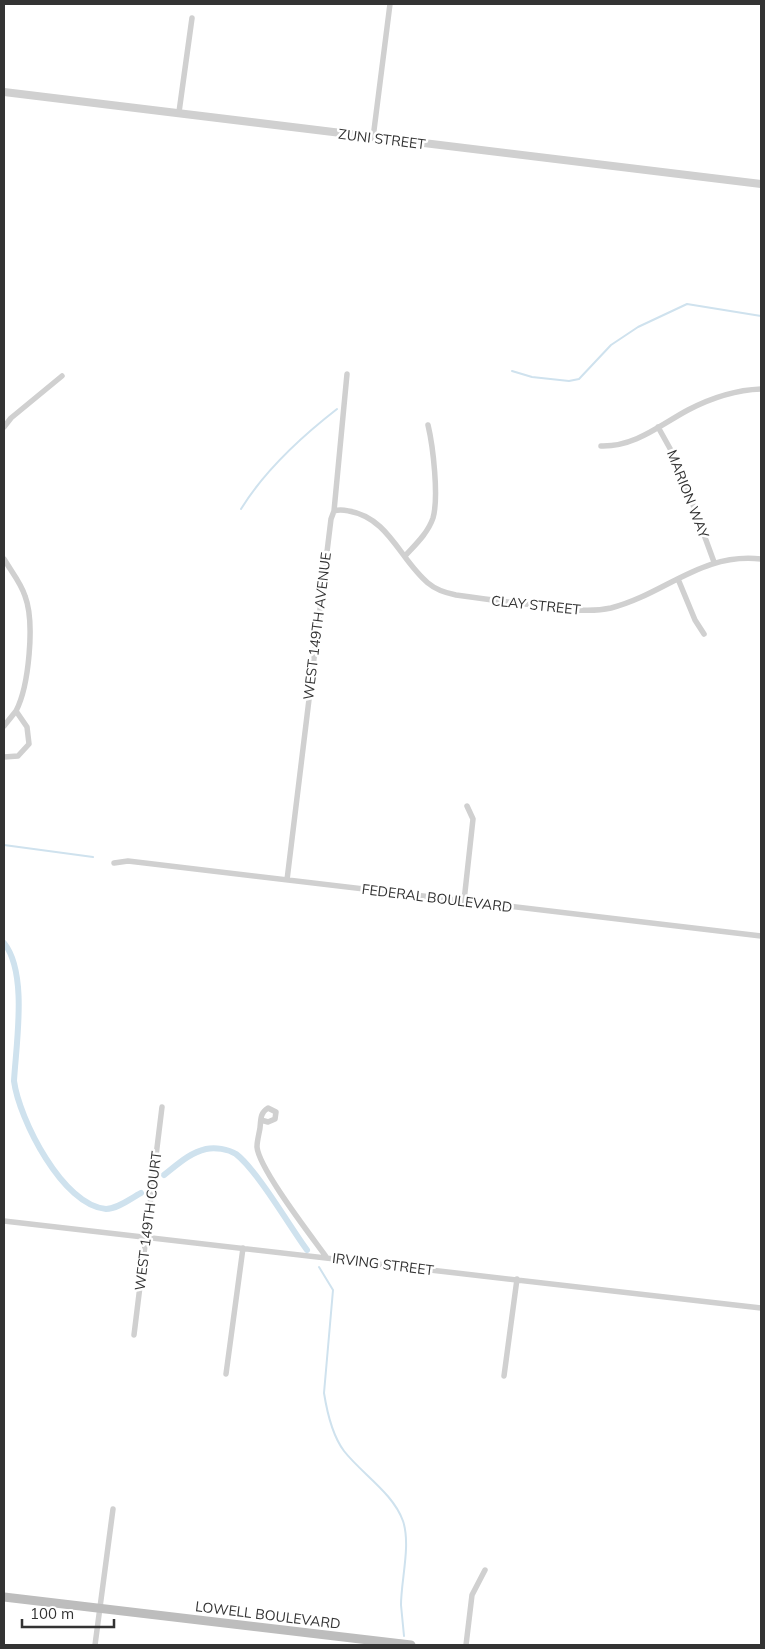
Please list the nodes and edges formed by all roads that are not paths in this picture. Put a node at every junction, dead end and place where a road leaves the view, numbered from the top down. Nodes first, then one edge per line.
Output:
1 (390, 4) edge
2 (192, 18) dead end
3 (4, 92) edge
4 (179, 112) junction
5 (373, 138) junction
6 (761, 184) edge
7 (347, 374) dead end
8 (62, 376) dead end
9 (761, 389) edge
10 (428, 425) dead end
11 (4, 427) edge
12 (658, 427) junction
13 (601, 446) dead end
14 (334, 511) junction
15 (404, 556) junction
16 (4, 559) edge
17 (761, 559) edge
18 (714, 562) junction
19 (678, 579) junction
20 (704, 634) dead end
21 (16, 711) junction
22 (4, 726) edge
23 (4, 757) edge
24 (467, 806) dead end
25 (114, 863) dead end
26 (287, 880) junction
27 (464, 901) junction
28 (761, 936) edge
29 (162, 1107) dead end
30 (261, 1120) dead end
31 (4, 1221) edge
32 (146, 1237) junction
33 (242, 1248) junction
34 (327, 1258) junction
35 (517, 1279) junction
36 (761, 1308) edge
37 (134, 1335) dead end
38 (226, 1374) dead end
39 (504, 1376) dead end
40 (113, 1509) dead end
41 (485, 1570) dead end
42 (4, 1597) edge
43 (100, 1610) junction
44 (95, 1645) edge
45 (411, 1645) edge
46 (466, 1645) edge

1 - 5 street
2 - 4 street
3 - 4 street, ZUNI STREET
4 - 5 street, ZUNI STREET
5 - 6 street, ZUNI STREET
7 - 14 street, WEST 149TH AVENUE
8 - 11 street
9 - 12 street
10 - 15 street
12 - 13 street
12 - 18 street, MARION WAY
14 - 15 street, CLAY STREET
14 - 26 street, WEST 149TH AVENUE
15 - 19 street, CLAY STREET
16 - 21 street
17 - 18 street, CLAY STREET
18 - 19 street, CLAY STREET
19 - 20 street
21 - 22 street
21 - 23 street
24 - 27 street
25 - 26 street, FEDERAL BOULEVARD
26 - 27 street, FEDERAL BOULEVARD
27 - 28 street, FEDERAL BOULEVARD
29 - 32 street, WEST 149TH COURT
30 - 34 street
31 - 32 street, IRVING STREET
32 - 33 street, IRVING STREET
32 - 37 street, WEST 149TH COURT
33 - 34 street, IRVING STREET
33 - 38 street
34 - 35 street, IRVING STREET
35 - 36 street, IRVING STREET
35 - 39 street
40 - 43 street
41 - 46 street
42 - 43 main road, LOWELL BOULEVARD
43 - 44 street
43 - 45 main road, LOWELL BOULEVARD

